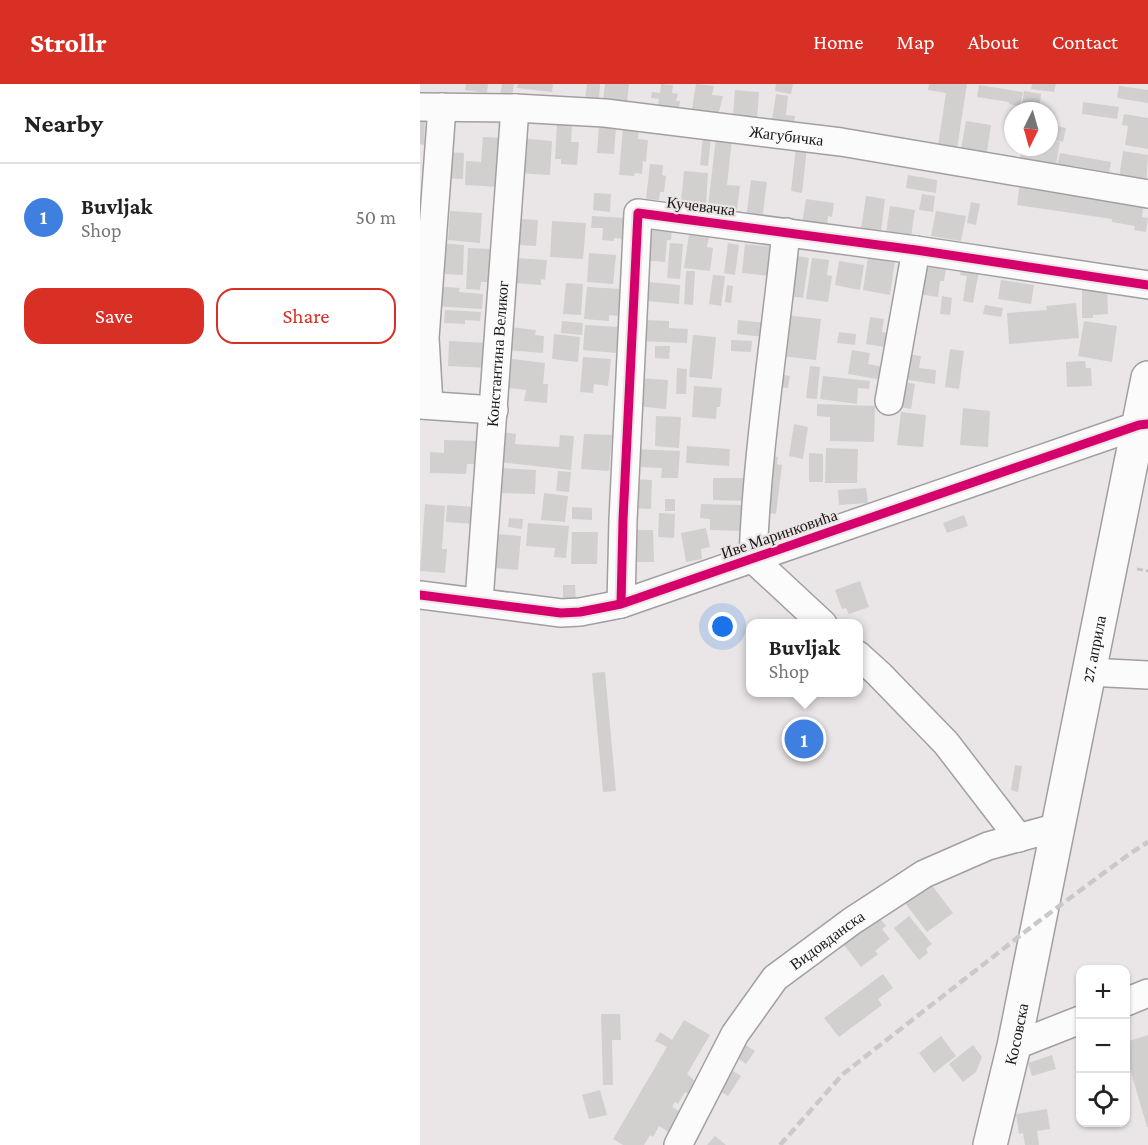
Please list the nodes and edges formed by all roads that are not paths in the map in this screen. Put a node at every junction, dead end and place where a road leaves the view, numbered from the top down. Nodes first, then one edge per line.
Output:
1 (444, 101) edge
2 (515, 108) junction
3 (1148, 194) edge
4 (786, 232) junction
5 (916, 250) junction
6 (1148, 285) edge
7 (1148, 378) edge
8 (889, 401) dead end
9 (424, 405) edge
10 (494, 410) junction
11 (1143, 424) edge
12 (753, 559) junction
13 (420, 595) edge
14 (479, 601) junction
15 (621, 604) junction
16 (818, 619) edge
17 (863, 660) edge
18 (1089, 672) junction
19 (1148, 675) edge
20 (1058, 827) junction
21 (1019, 838) junction
22 (1039, 921) joint
23 (1148, 993) edge
24 (1130, 1000) edge
25 (1076, 1022) edge
26 (1014, 1046) junction
27 (678, 1145) edge
28 (990, 1145) edge

1 - 2 street, Жагубичка
1 - 9 street
2 - 3 street, Жагубичка
2 - 10 street, Константина Великог
4 - 5 street, Кучевачка
4 - 12 street
4 - 15 street, Кучевачка
5 - 6 street, Кучевачка
5 - 8 street
7 - 11 main road, 27. априла
9 - 10 street
10 - 14 street, Константина Великог
11 - 12 street, Иве Маринковића
11 - 18 main road, 27. априла
12 - 15 street, Иве Маринковића
12 - 16 street
13 - 14 street, Иве Маринковића
14 - 15 street, Иве Маринковића
17 - 21 street
18 - 19 street
18 - 20 main road, 27. априла
20 - 21 street, Видовданска
20 - 22 main road, 27. априла
21 - 27 street, Видовданска
22 - 26 main road, Косовска
23 - 24 street
25 - 26 street
26 - 28 main road, Косовска

